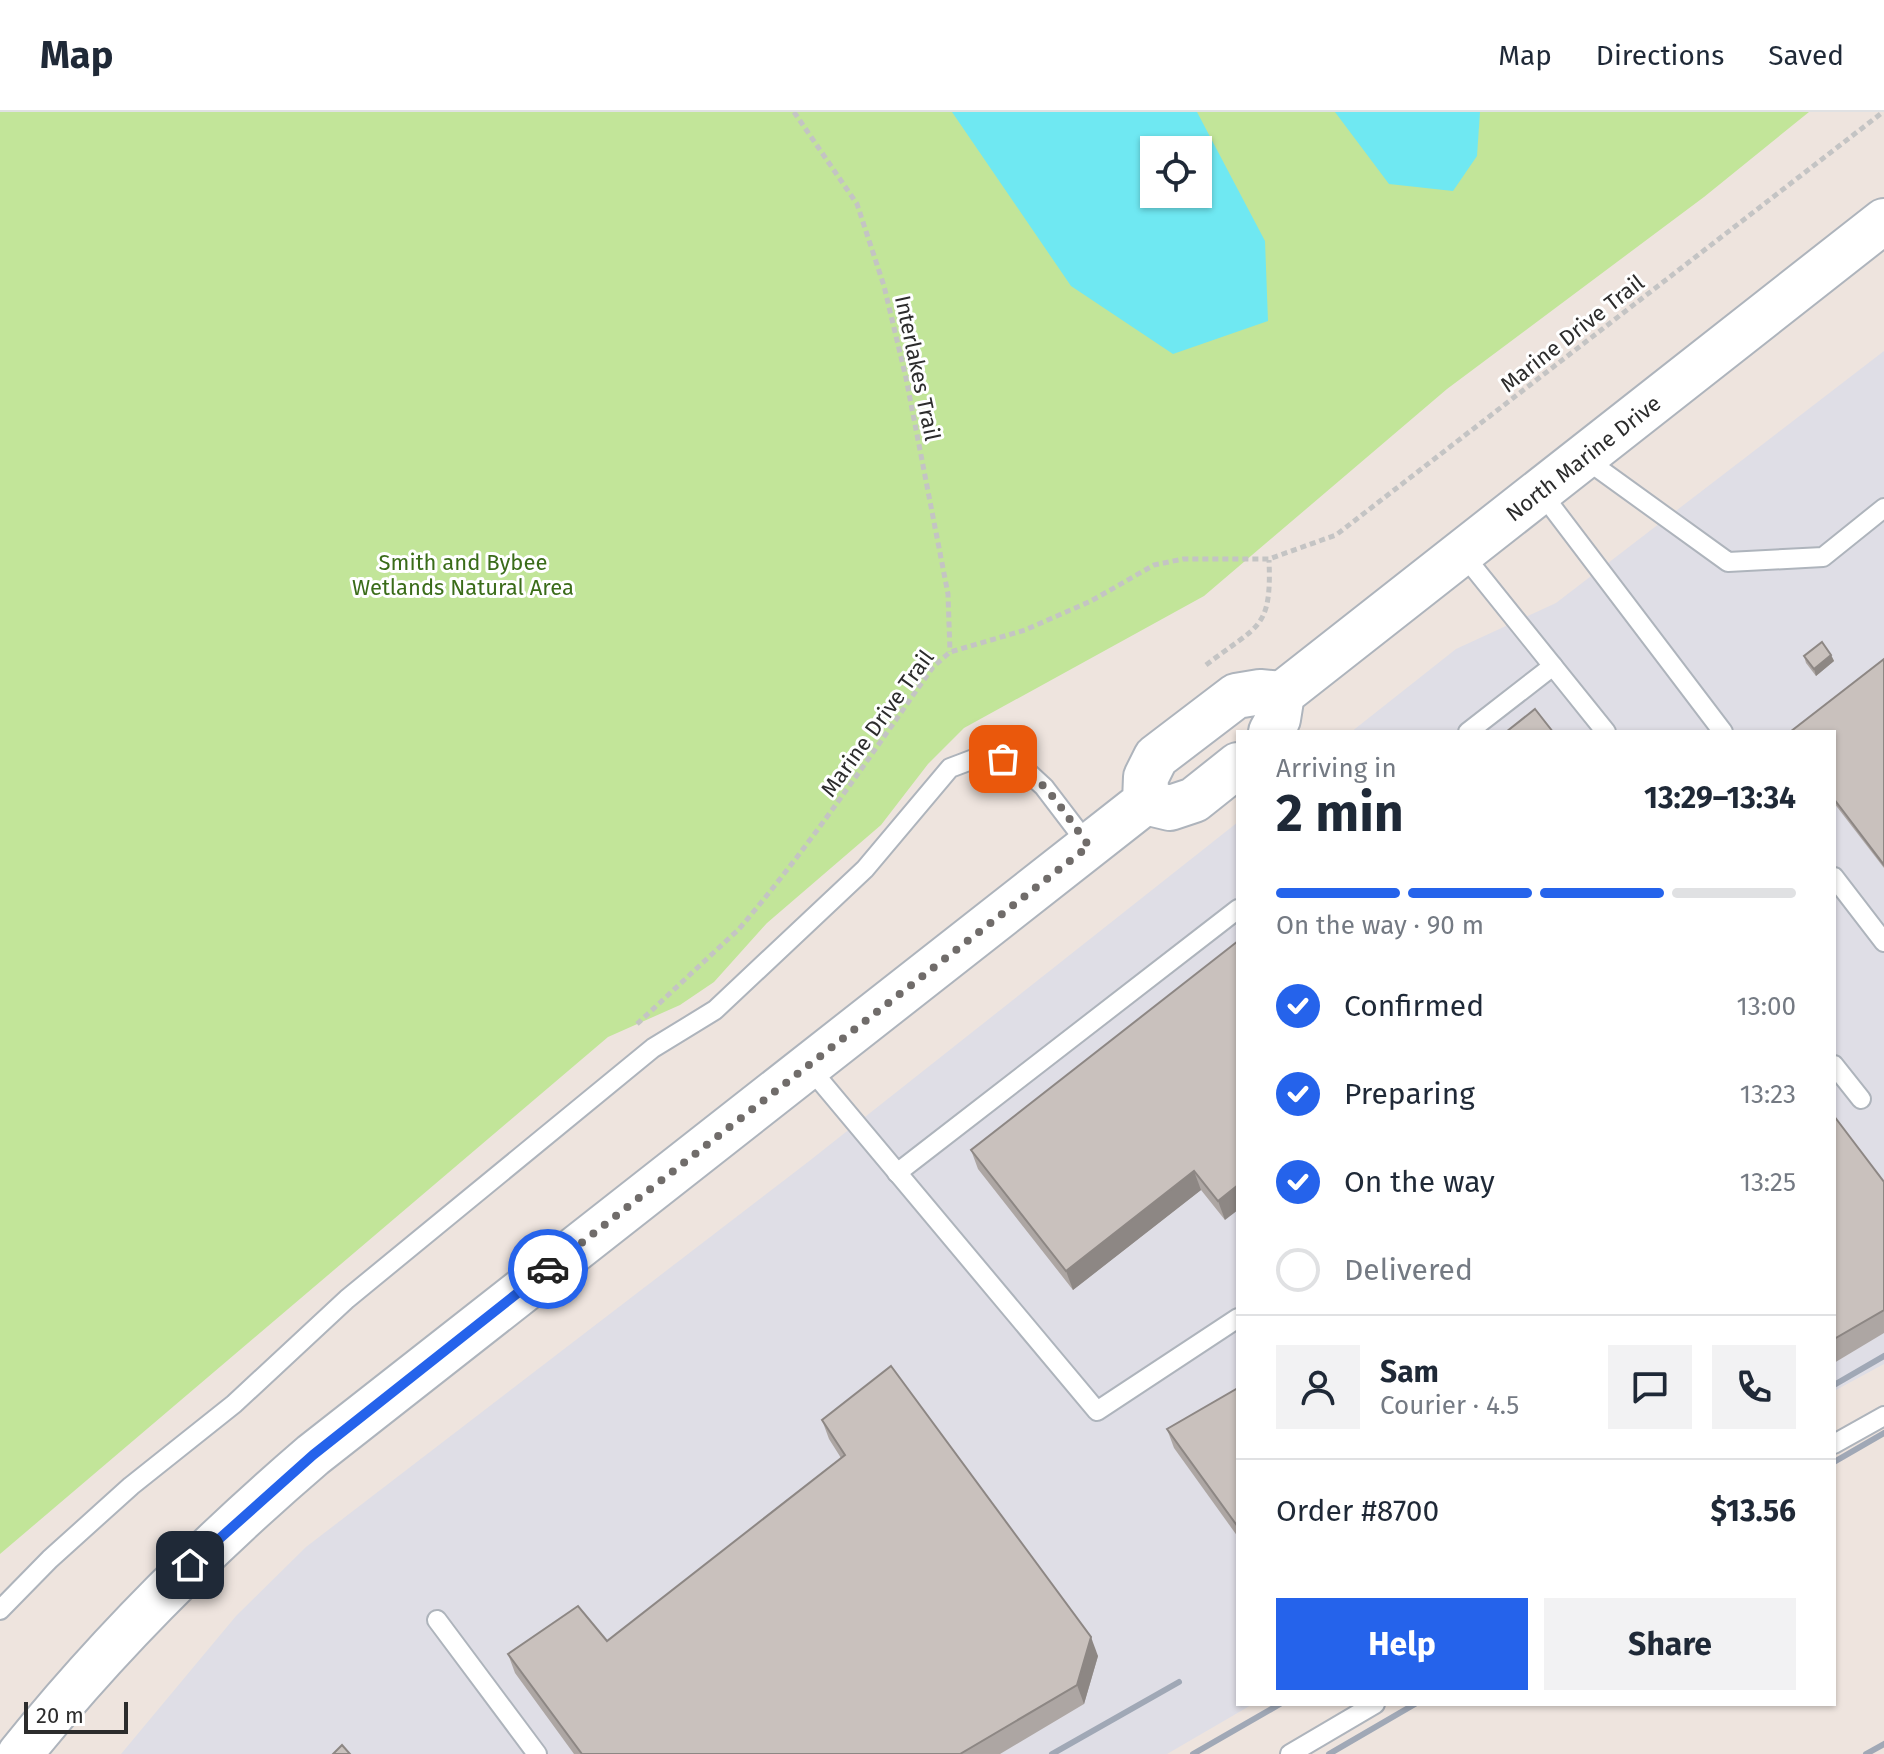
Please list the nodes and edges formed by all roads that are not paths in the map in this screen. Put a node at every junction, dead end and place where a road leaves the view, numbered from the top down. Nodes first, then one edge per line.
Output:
1 (1884, 221) edge
2 (1584, 458) junction
3 (1540, 491) junction
4 (1884, 508) edge
5 (1462, 553) junction
6 (1553, 666) junction
7 (1277, 713) edge
8 (1471, 730) edge
9 (1604, 730) edge
10 (1721, 730) edge
11 (1236, 767) edge
12 (1145, 802) junction
13 (1089, 846) junction
14 (1836, 880) edge
15 (1236, 911) edge
16 (1884, 942) edge
17 (808, 1066) junction
18 (1836, 1068) edge
19 (1861, 1099) dead end
20 (897, 1173) junction
21 (1236, 1319) edge
22 (1884, 1416) edge
23 (1836, 1443) edge
24 (0, 1610) edge
25 (437, 1620) dead end
26 (1372, 1706) edge
27 (20, 1754) edge
28 (537, 1754) edge
29 (1290, 1754) edge

1 - 2 main road, North Marine Drive
2 - 3 main road, North Marine Drive
2 - 4 lane
3 - 5 main road, North Marine Drive
3 - 10 lane
5 - 6 lane
5 - 7 main road, North Marine Drive
6 - 8 lane
6 - 9 lane
7 - 12 main road, North Marine Drive
11 - 12 main road
12 - 13 main road
13 - 17 main road
13 - 24 lane
14 - 16 lane
15 - 20 lane
17 - 20 lane
17 - 27 main road
18 - 19 lane
20 - 21 lane
22 - 23 lane
25 - 28 lane
26 - 29 lane

